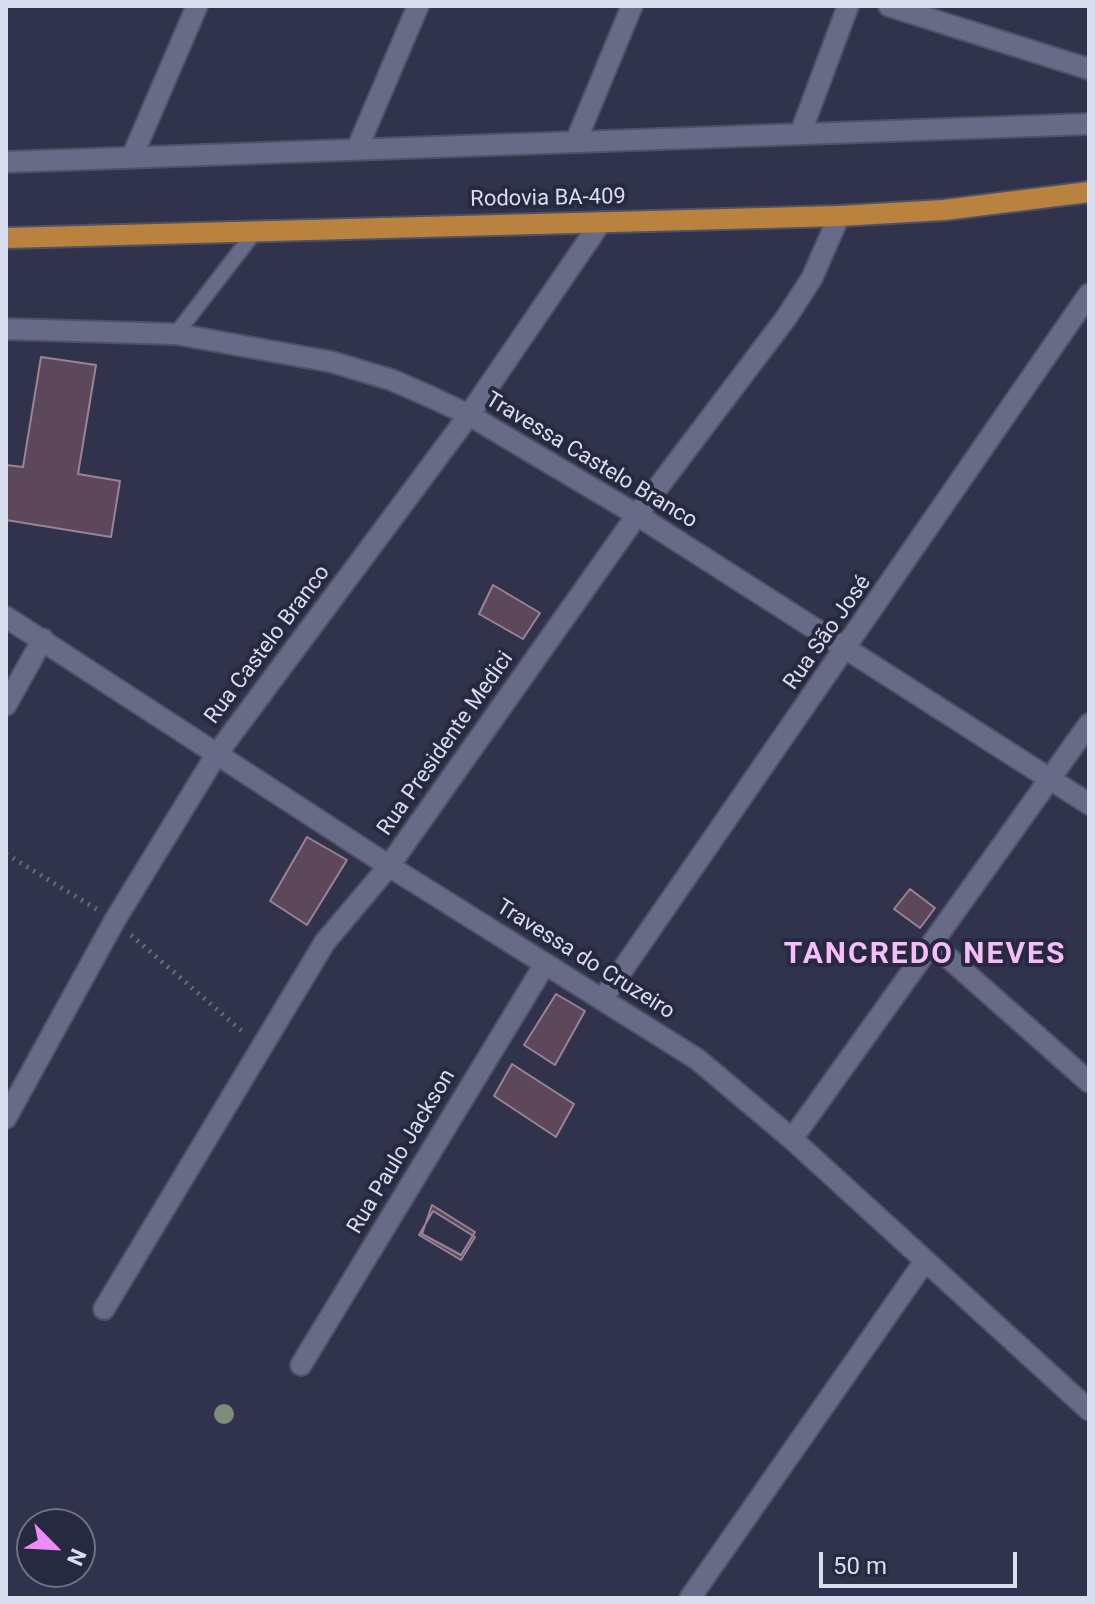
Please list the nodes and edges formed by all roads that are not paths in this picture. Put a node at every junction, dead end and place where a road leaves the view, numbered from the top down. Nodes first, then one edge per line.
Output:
1 (197, 6) edge
2 (418, 6) edge
3 (632, 6) edge
4 (848, 6) edge
5 (889, 6) edge
6 (1089, 69) edge
7 (1089, 124) edge
8 (801, 132) junction
9 (576, 141) junction
10 (357, 149) junction
11 (132, 157) junction
12 (6, 162) edge
13 (1089, 192) edge
14 (839, 216) junction
15 (601, 222) junction
16 (257, 229) junction
17 (6, 238) edge
18 (1089, 294) edge
19 (6, 329) edge
20 (176, 334) junction
21 (469, 415) junction
22 (637, 515) junction
23 (6, 617) edge
24 (43, 639) junction
25 (847, 648) junction
26 (6, 705) edge
27 (1089, 724) edge
28 (216, 755) junction
29 (1048, 778) junction
30 (1089, 804) edge
31 (389, 866) junction
32 (934, 945) junction
33 (545, 964) junction
34 (603, 998) junction
35 (1086, 1075) edge
36 (6, 1118) edge
37 (792, 1139) junction
38 (925, 1261) junction
39 (104, 1309) dead end
40 (301, 1365) dead end
41 (1089, 1410) edge
42 (690, 1598) edge

1 - 11 street
2 - 10 street
3 - 9 street
4 - 8 street
5 - 6 street
7 - 8 street
8 - 9 street
9 - 10 street
10 - 11 street
11 - 12 street
13 - 14 main road, Rodovia BA-409
14 - 15 main road, Rodovia BA-409
14 - 22 street, Rua Presidente Medici
15 - 16 main road, Rodovia BA-409
15 - 21 street, Rua Castelo Branco
16 - 17 main road, Rodovia BA-409
16 - 20 lane
18 - 25 street, Rua São José
19 - 20 street, Travessa Castelo Branco
20 - 21 street, Travessa Castelo Branco
21 - 22 street, Travessa Castelo Branco
21 - 28 street, Rua Castelo Branco
22 - 25 street, Travessa Castelo Branco
22 - 31 street, Rua Presidente Medici
23 - 24 street, Travessa do Cruzeiro
24 - 26 street
24 - 28 street, Travessa do Cruzeiro
25 - 29 street, Travessa Castelo Branco
25 - 34 street, Rua São José
27 - 29 street
28 - 31 street, Travessa do Cruzeiro
28 - 36 street, Rua Castelo Branco
29 - 30 street, Travessa Castelo Branco
29 - 32 street
31 - 33 street, Travessa do Cruzeiro
31 - 39 street, Rua Presidente Medici
32 - 35 street
32 - 37 street
33 - 34 street, Travessa do Cruzeiro
33 - 40 street, Rua Paulo Jackson
34 - 37 street, Travessa do Cruzeiro
37 - 38 street, Travessa do Cruzeiro
38 - 41 street, Travessa do Cruzeiro
38 - 42 street

